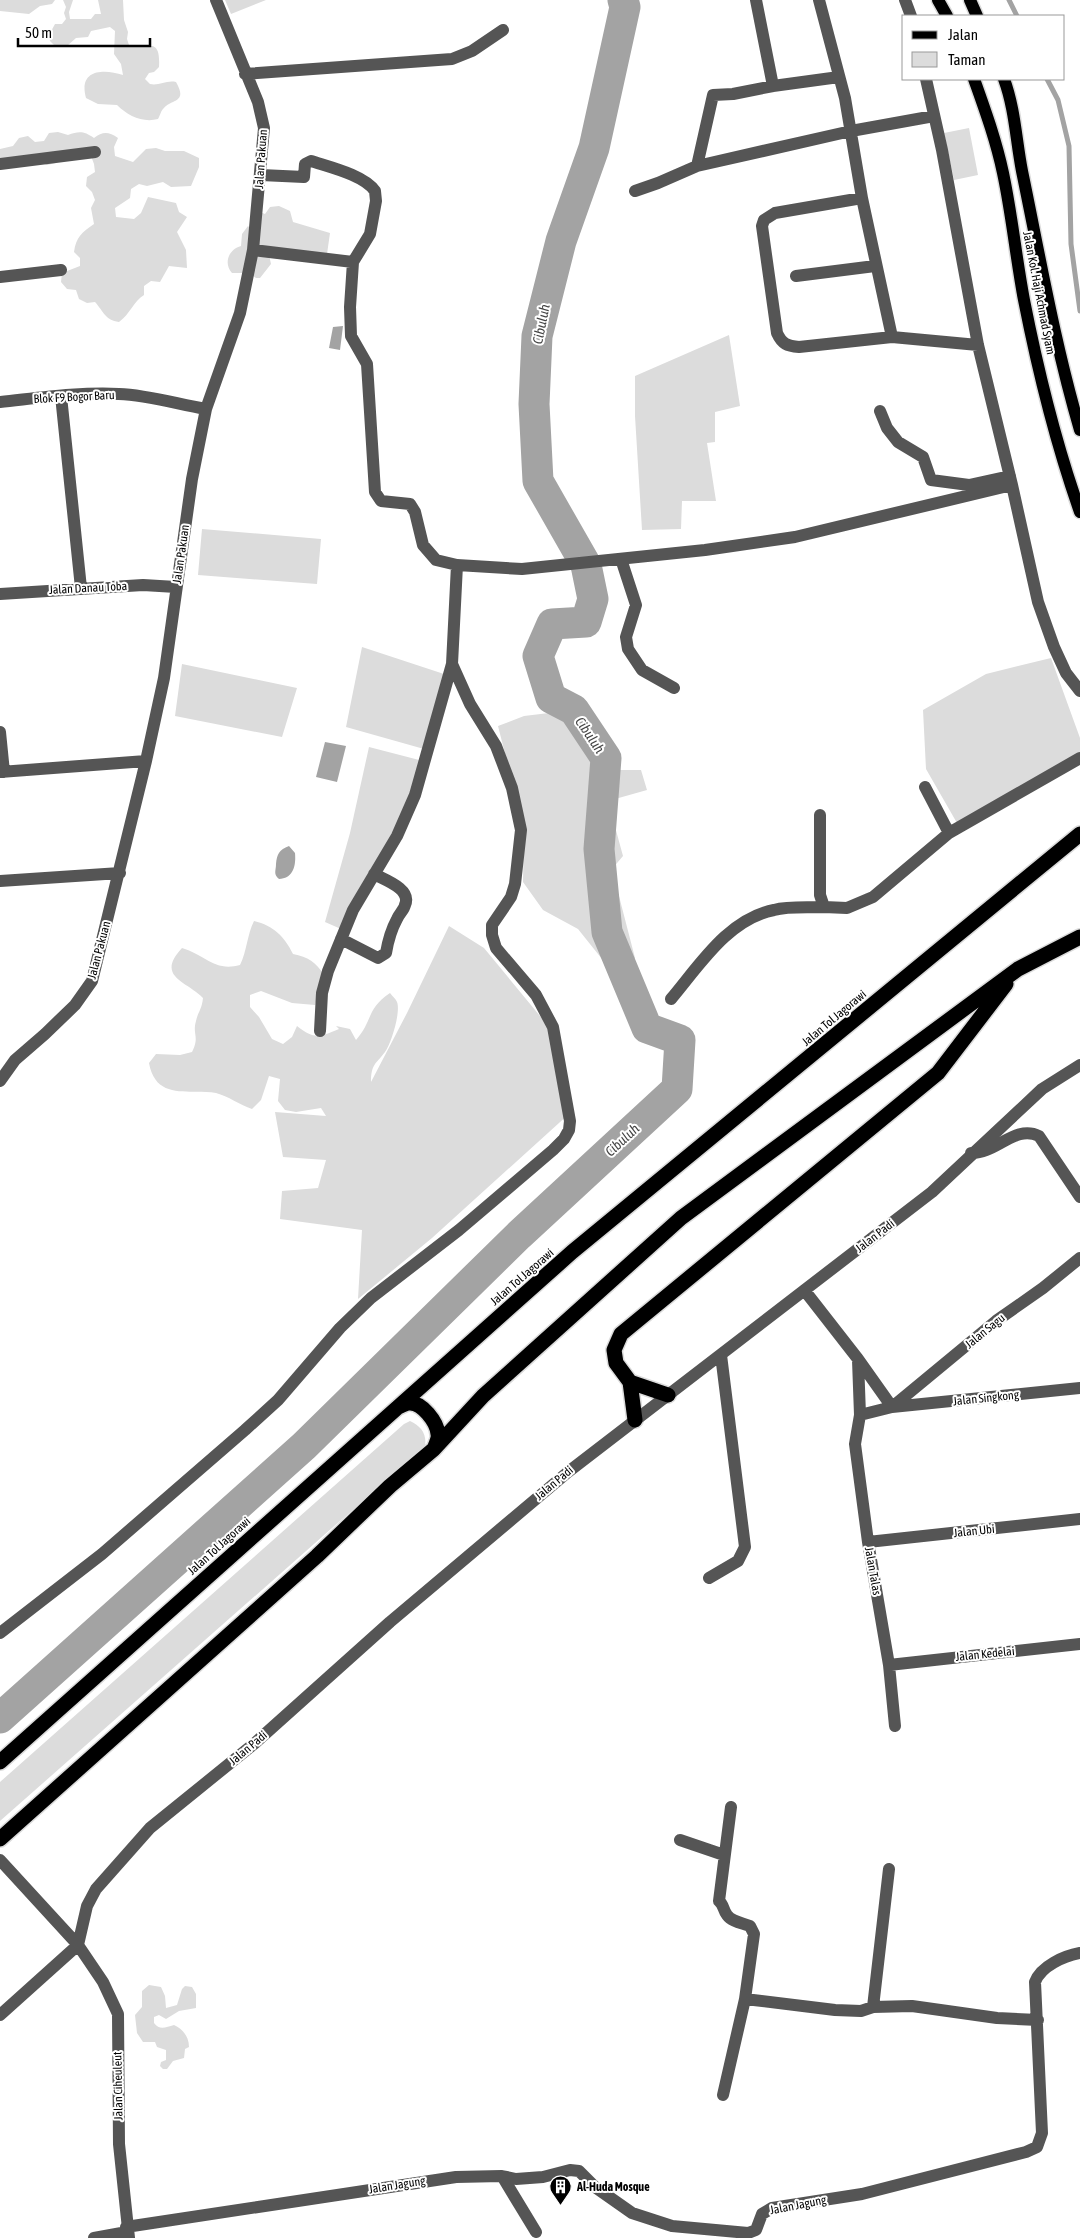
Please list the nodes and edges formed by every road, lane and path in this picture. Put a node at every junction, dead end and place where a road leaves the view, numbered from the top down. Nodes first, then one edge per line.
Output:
1 (216, 0) edge
2 (756, 0) edge
3 (819, 0) edge
4 (905, 0) edge
5 (938, 0) edge
6 (970, 0) edge
7 (910, 15) edge
8 (946, 15) edge
9 (977, 15) edge
10 (503, 30) dead end
11 (245, 74) junction
12 (839, 77) junction
13 (926, 80) edge
14 (974, 80) edge
15 (1004, 80) edge
16 (773, 86) junction
17 (934, 116) junction
18 (850, 131) junction
19 (95, 152) dead end
20 (0, 164) edge
21 (697, 166) junction
22 (261, 174) junction
23 (635, 191) dead end
24 (862, 198) junction
25 (254, 250) junction
26 (353, 262) junction
27 (875, 266) junction
28 (61, 270) dead end
29 (796, 276) dead end
30 (0, 277) edge
31 (892, 337) junction
32 (978, 345) junction
33 (61, 396) junction
34 (0, 402) edge
35 (206, 409) junction
36 (880, 412) dead end
37 (1080, 430) edge
38 (1011, 480) junction
39 (1080, 512) edge
40 (620, 559) junction
41 (458, 565) junction
42 (176, 587) junction
43 (80, 588) junction
44 (0, 594) edge
45 (452, 664) junction
46 (674, 688) dead end
47 (1080, 691) edge
48 (0, 732) edge
49 (1080, 758) edge
50 (146, 761) junction
51 (2, 772) edge
52 (926, 786) dead end
53 (820, 815) dead end
54 (949, 833) junction
55 (1080, 834) edge
56 (120, 872) junction
57 (374, 874) junction
58 (0, 881) edge
59 (824, 908) junction
60 (1080, 936) edge
61 (341, 939) junction
62 (1018, 969) junction
63 (671, 999) dead end
64 (320, 1031) dead end
65 (1080, 1065) edge
66 (0, 1081) edge
67 (971, 1153) junction
68 (1080, 1198) edge
69 (1080, 1258) edge
70 (805, 1291) junction
71 (721, 1355) junction
72 (858, 1359) junction
73 (630, 1382) junction
74 (1080, 1388) edge
75 (668, 1395) junction
76 (396, 1407) junction
77 (892, 1407) junction
78 (860, 1415) junction
79 (635, 1420) junction
80 (434, 1449) junction
81 (1080, 1519) edge
82 (868, 1542) junction
83 (708, 1578) dead end
84 (0, 1633) edge
85 (1080, 1644) edge
86 (890, 1665) junction
87 (895, 1726) dead end
88 (0, 1762) edge
89 (731, 1807) dead end
90 (0, 1839) edge
91 (680, 1840) dead end
92 (724, 1855) junction
93 (0, 1860) edge
94 (889, 1868) dead end
95 (78, 1945) junction
96 (1080, 1953) edge
97 (745, 1999) junction
98 (874, 2007) junction
99 (0, 2016) edge
100 (1038, 2020) junction
101 (723, 2094) dead end
102 (502, 2176) junction
103 (128, 2232) edge
104 (536, 2232) dead end
105 (94, 2238) edge

1 - 11 street, Jalan Pakuan
2 - 16 street
3 - 12 street
4 - 7 street
5 - 8 main road
6 - 9 main road
10 - 11 street
11 - 22 street, Jalan Pakuan
12 - 16 street
12 - 18 street
13 - 17 street
14 - 39 main road, Jalan Kol. Haji Achmad Syam
15 - 37 main road, Jalan Kol. Haji Achmad Syam
16 - 21 street
17 - 18 street
17 - 32 street
18 - 21 street
18 - 24 street
19 - 20 street
21 - 23 street
22 - 25 street, Jalan Pakuan
22 - 26 street
24 - 27 street
24 - 31 street
25 - 26 street
25 - 35 street, Jalan Pakuan
26 - 41 street
27 - 29 street
27 - 31 street
28 - 30 street
31 - 32 street
32 - 38 street
33 - 34 street, Blok F9 Bogor Baru
33 - 35 street, Blok F9 Bogor Baru
33 - 43 street
35 - 42 street, Jalan Pakuan
36 - 38 street
38 - 40 street
38 - 47 street
40 - 41 street
40 - 46 street
41 - 45 street
42 - 43 street, Jalan Danau Toba
42 - 50 street, Jalan Pakuan
43 - 44 street, Jalan Danau Toba
45 - 57 street
45 - 84 street
48 - 51 street
49 - 54 street
50 - 51 street
50 - 56 street, Jalan Pakuan
52 - 54 street
53 - 59 street
54 - 59 street
55 - 76 highway, Jalan Tol Jagorawi
56 - 58 street
56 - 66 street, Jalan Pakuan
57 - 61 street
57 - 61 street
59 - 63 street
60 - 62 highway
61 - 64 street
62 - 73 highway
62 - 80 highway
65 - 67 street, Jalan Padi
67 - 68 street
67 - 70 street, Jalan Padi
69 - 77 street, Jalan Sagu
70 - 71 street, Jalan Padi
70 - 72 street
71 - 75 street, Jalan Padi
71 - 83 street
72 - 77 street
72 - 78 street, Jalan Talas
73 - 75 highway
73 - 79 highway
74 - 77 street, Jalan Singkong
75 - 79 street, Jalan Padi
76 - 80 highway
76 - 88 highway, Jalan Tol Jagorawi
77 - 78 street
78 - 82 street, Jalan Talas
79 - 95 street, Jalan Padi
80 - 90 highway
81 - 82 street, Jalan Ubi
82 - 86 street, Jalan Talas
85 - 86 street, Jalan Kedelai
86 - 87 street, Jalan Talas
89 - 92 street
91 - 92 street
92 - 97 street
93 - 95 street, Jalan Ciheuleut
94 - 98 street
95 - 99 street
95 - 103 street, Jalan Ciheuleut
96 - 100 street, Jalan Jagung
97 - 98 street
97 - 101 street
98 - 100 street
100 - 102 street, Jalan Jagung
102 - 103 street, Jalan Jagung
102 - 104 street
103 - 105 street, Jalan Jagung

